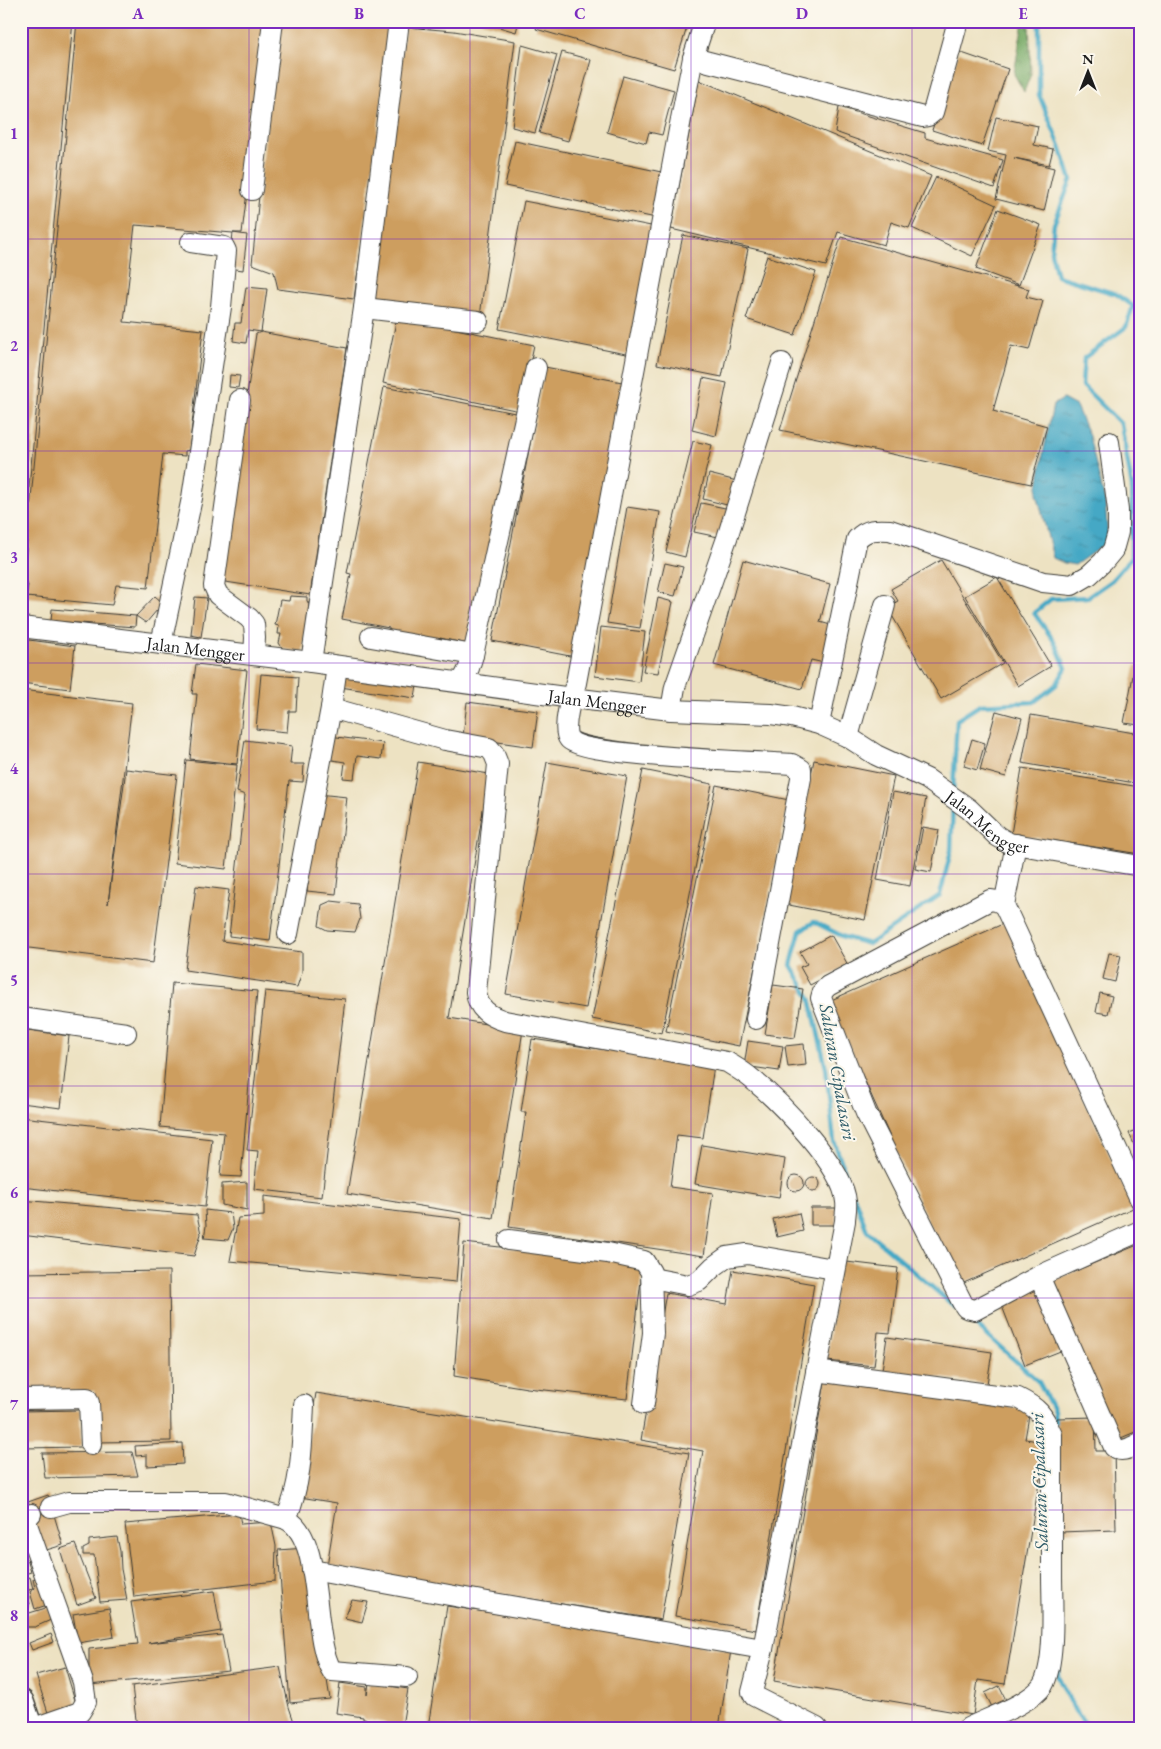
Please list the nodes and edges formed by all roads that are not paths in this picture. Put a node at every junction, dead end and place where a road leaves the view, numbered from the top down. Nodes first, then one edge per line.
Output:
1 (273, 21) edge
2 (398, 21) edge
3 (705, 21) edge
4 (958, 21) edge
5 (693, 58) junction
6 (252, 190) dead end
7 (191, 242) dead end
8 (364, 308) junction
9 (478, 321) dead end
10 (782, 363) dead end
11 (536, 368) dead end
12 (240, 400) dead end
13 (1109, 442) dead end
14 (884, 605) dead end
15 (21, 627) edge
16 (371, 637) dead end
17 (162, 644) junction
18 (254, 656) junction
19 (473, 656) junction
20 (311, 662) junction
21 (336, 666) junction
22 (462, 682) junction
23 (572, 698) junction
24 (331, 708) junction
25 (670, 710) junction
26 (818, 724) junction
27 (848, 737) junction
28 (1016, 844) junction
29 (1140, 866) edge
30 (1004, 905) junction
31 (288, 934) dead end
32 (21, 1018) edge
33 (756, 1019) dead end
34 (126, 1033) dead end
35 (1140, 1199) edge
36 (1140, 1231) edge
37 (509, 1240) dead end
38 (834, 1269) junction
39 (1039, 1276) junction
40 (652, 1278) junction
41 (816, 1371) junction
42 (21, 1399) edge
43 (644, 1404) dead end
44 (304, 1405) dead end
45 (1140, 1443) edge
46 (91, 1445) dead end
47 (51, 1507) dead end
48 (26, 1515) edge
49 (286, 1519) junction
50 (312, 1570) junction
51 (762, 1650) junction
52 (407, 1678) dead end
53 (21, 1702) edge
54 (30, 1728) edge
55 (34, 1728) edge
56 (817, 1728) edge
57 (968, 1728) edge

1 - 6 street
2 - 8 street
3 - 5 street
4 - 5 street
5 - 23 street
7 - 17 street
8 - 9 street
8 - 20 street
10 - 25 street
11 - 19 street
12 - 18 street
13 - 26 street
14 - 27 street
15 - 17 street, Jalan Mengger
16 - 19 street
17 - 18 street, Jalan Mengger
18 - 20 street, Jalan Mengger
19 - 22 street
20 - 21 street, Jalan Mengger
21 - 22 street, Jalan Mengger
21 - 24 street
22 - 23 street, Jalan Mengger
23 - 25 street, Jalan Mengger
23 - 33 street
24 - 31 street
24 - 38 street
25 - 26 street, Jalan Mengger
26 - 27 street, Jalan Mengger
27 - 28 street, Jalan Mengger
28 - 29 street, Jalan Mengger
28 - 30 street
30 - 35 street
30 - 39 street
32 - 34 street
36 - 39 street
37 - 40 street
38 - 40 street
38 - 41 street
39 - 45 street
40 - 43 street
41 - 51 street
41 - 57 street
42 - 46 street
44 - 49 street
47 - 49 street
48 - 55 street
49 - 50 street
50 - 51 street
50 - 52 street
51 - 56 street
53 - 54 main road

